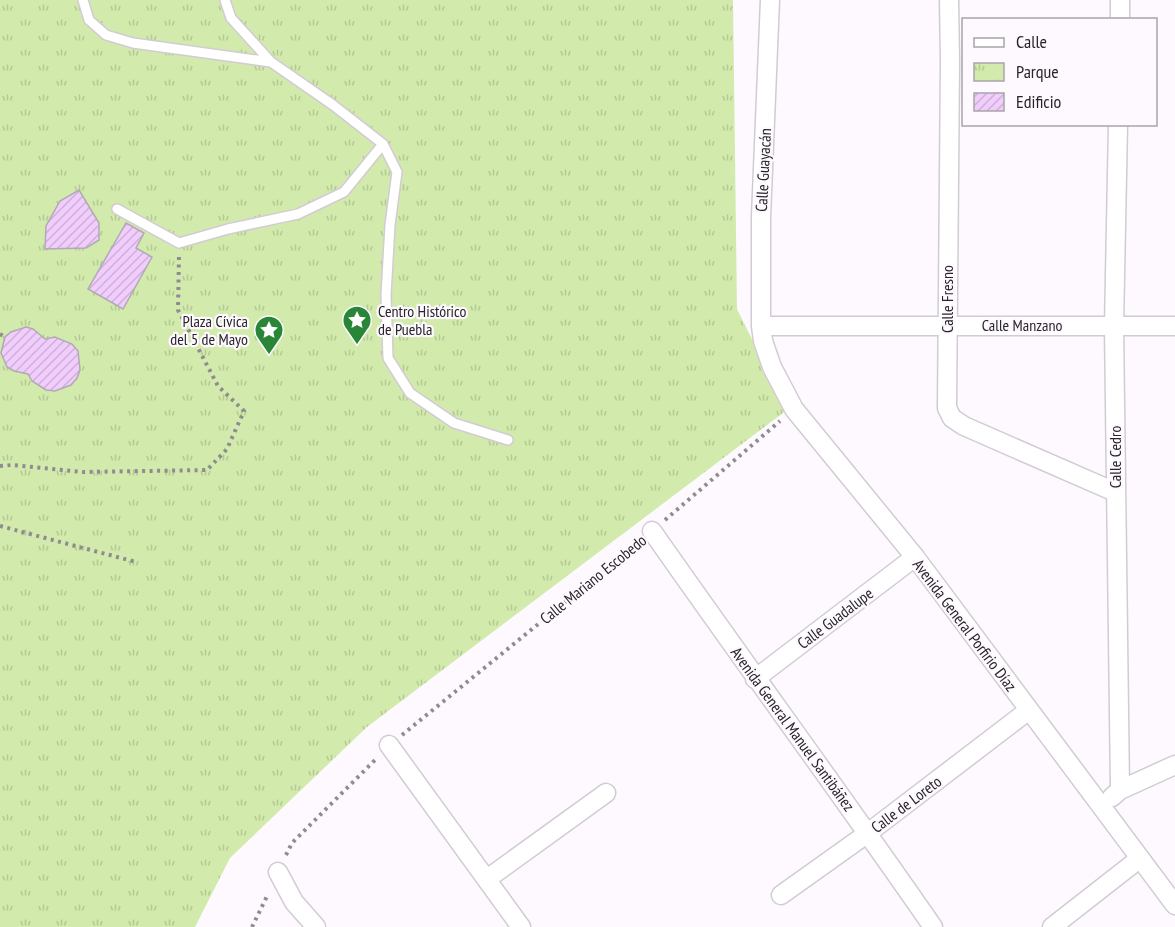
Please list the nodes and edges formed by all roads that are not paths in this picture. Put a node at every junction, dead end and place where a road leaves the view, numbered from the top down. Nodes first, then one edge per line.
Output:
1 (83, 0) edge
2 (225, 0) edge
3 (770, 0) edge
4 (949, 0) edge
5 (1120, 0) edge
6 (1120, 18) edge
7 (271, 62) junction
8 (1118, 126) edge
9 (383, 144) junction
10 (117, 209) dead end
11 (946, 325) junction
12 (1114, 326) junction
13 (1175, 327) edge
14 (762, 333) junction
15 (508, 440) dead end
16 (1115, 492) junction
17 (652, 531) road end
18 (915, 557) junction
19 (755, 679) junction
20 (1029, 710) junction
21 (389, 745) road end
22 (1175, 765) edge
23 (1120, 790) junction
24 (606, 793) dead end
25 (1100, 805) junction
26 (868, 833) junction
27 (1139, 859) junction
28 (278, 872) road end
29 (487, 879) junction
30 (782, 895) dead end
31 (1175, 905) edge
32 (316, 927) edge
33 (521, 927) edge
34 (933, 927) edge
35 (1053, 927) edge

1 - 7 lane
2 - 7 lane
3 - 14 street, Calle Guayacán
4 - 11 street, Calle Fresno
5 - 6 street
7 - 9 lane
8 - 12 street, Calle Cedro
9 - 10 lane
9 - 15 lane
11 - 12 street, Calle Manzano
11 - 14 street, Calle Manzano
11 - 16 street, Calle Fresno
12 - 13 street, Calle Manzano
12 - 16 street, Calle Cedro
14 - 18 street, Avenida General Porfirio Díaz
16 - 23 street, Calle Cedro
17 - 19 street, Avenida General Manuel Santibáñez
18 - 19 street, Calle Guadalupe
18 - 20 street, Avenida General Porfirio Díaz
19 - 26 street, Avenida General Manuel Santibáñez
20 - 25 street, Avenida General Porfirio Díaz
20 - 26 street, Calle de Loreto
21 - 29 street
22 - 23 street
23 - 25 street
24 - 29 street
25 - 27 street, Avenida General Porfirio Díaz
26 - 30 street, Calle de Loreto
26 - 34 street, Avenida General Manuel Santibáñez
27 - 31 street, Avenida General Porfirio Díaz
27 - 35 street
28 - 32 street
29 - 33 street

